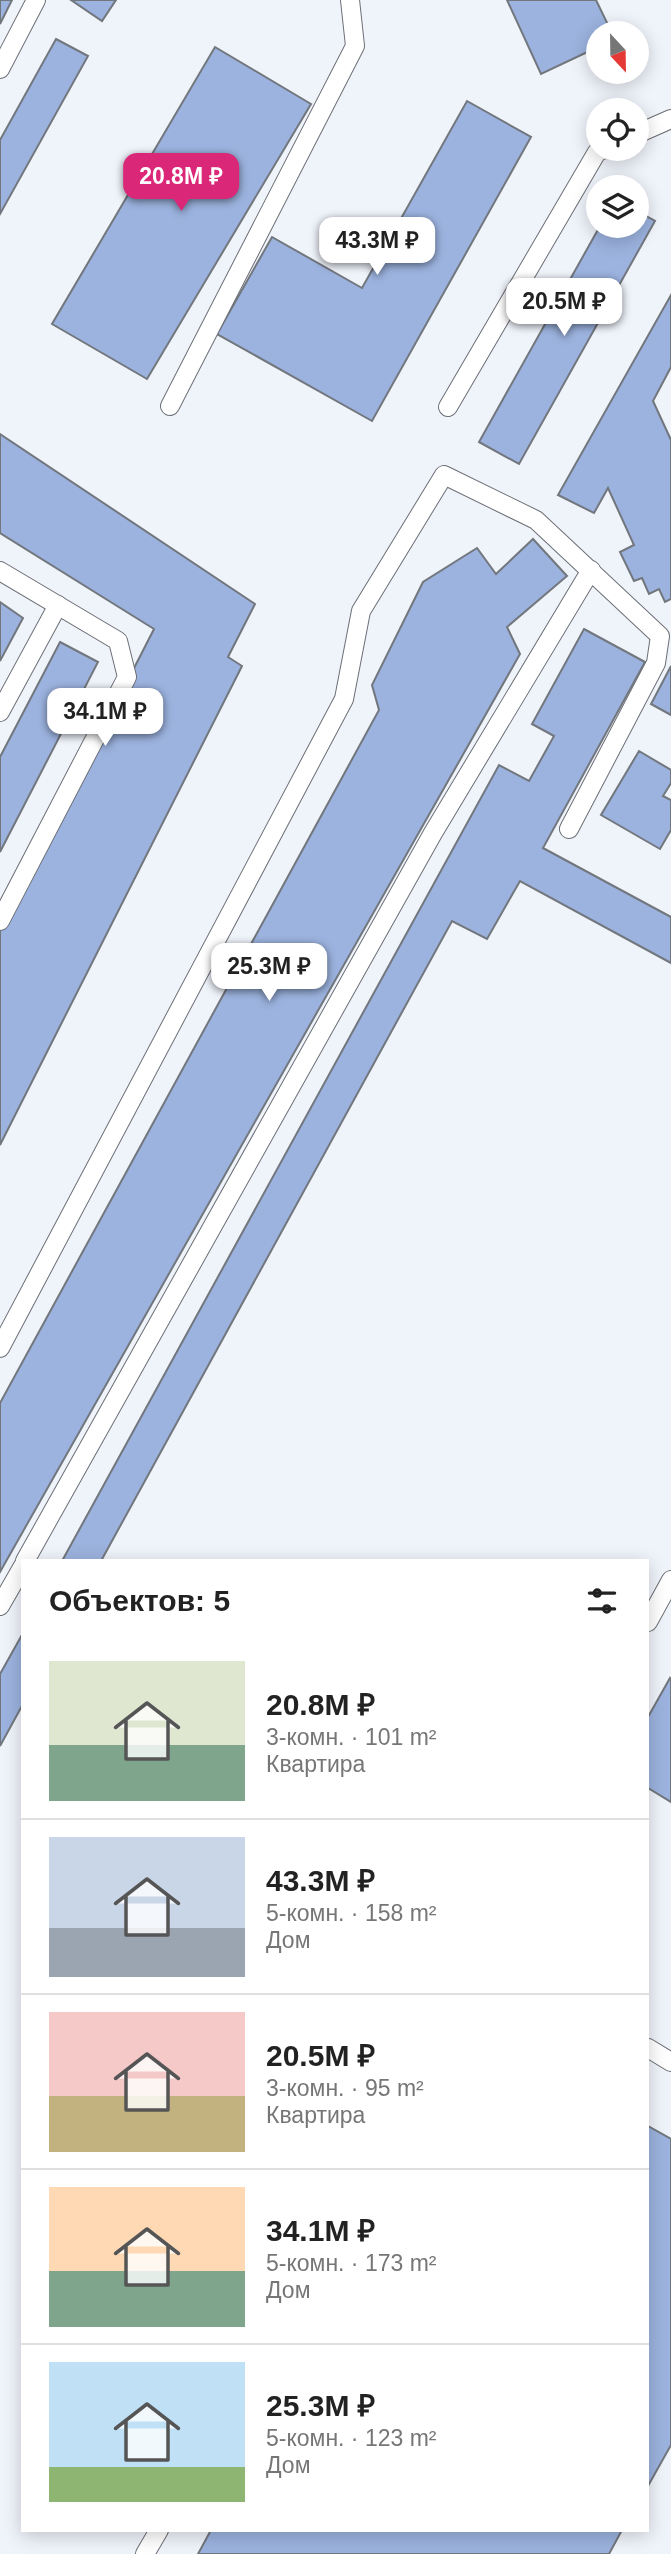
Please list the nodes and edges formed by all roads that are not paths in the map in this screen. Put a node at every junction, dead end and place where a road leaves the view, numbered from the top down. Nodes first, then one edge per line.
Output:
1 (36, 0) edge
2 (350, 0) edge
3 (0, 69) edge
4 (671, 119) edge
5 (649, 129) edge
6 (592, 161) edge
7 (170, 405) dead end
8 (447, 407) dead end
9 (591, 570) junction
10 (0, 571) edge
11 (58, 605) junction
12 (0, 712) edge
13 (569, 829) dead end
14 (0, 921) edge
15 (0, 1348) edge
16 (26, 1559) edge
17 (21, 1569) edge
18 (671, 1580) edge
19 (0, 1606) edge
20 (649, 1620) edge
21 (649, 2050) edge
22 (671, 2062) edge
23 (158, 2532) edge
24 (145, 2554) edge

1 - 3 lane
2 - 7 lane
4 - 5 lane
6 - 8 lane
9 - 13 lane
9 - 15 lane
9 - 16 lane
10 - 11 lane
11 - 12 lane
11 - 14 lane
17 - 19 lane
18 - 20 lane
21 - 22 lane
23 - 24 lane

